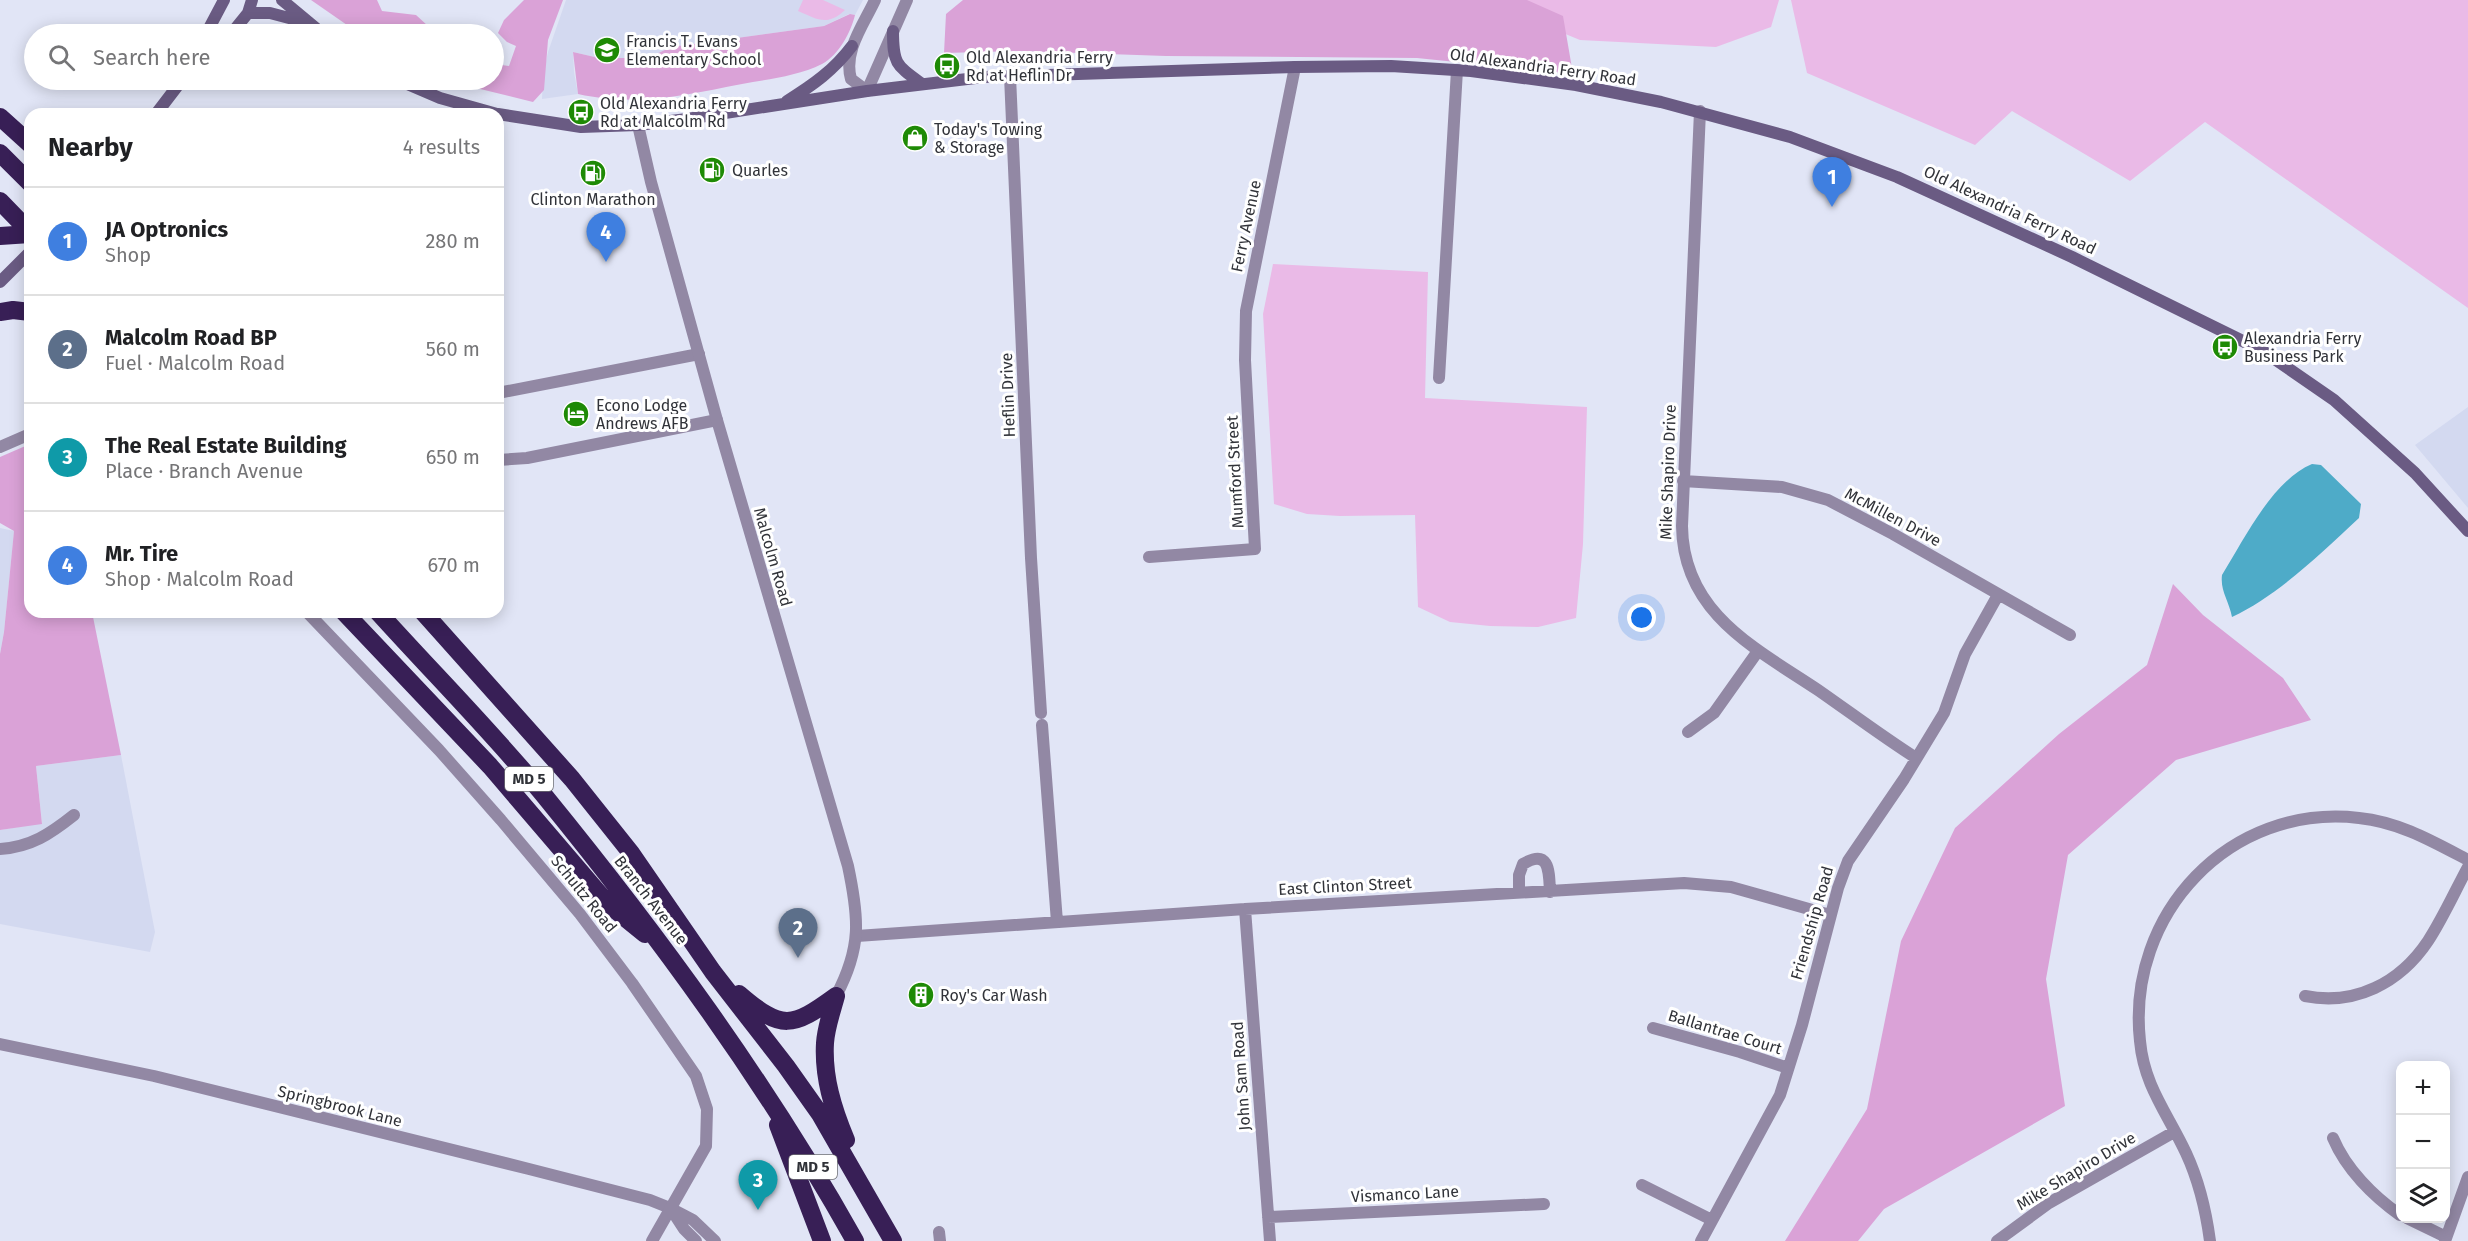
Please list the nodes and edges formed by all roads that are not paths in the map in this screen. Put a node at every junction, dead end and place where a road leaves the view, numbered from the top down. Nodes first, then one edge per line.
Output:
1 (252, 0) edge
2 (282, 0) edge
3 (875, 0) edge
4 (907, 0) edge
5 (225, 2) edge
6 (248, 12) junction
7 (308, 23) joint
8 (212, 24) edge
9 (239, 24) edge
10 (892, 32) junction
11 (852, 46) junction
12 (1295, 67) junction
13 (1457, 70) junction
14 (1011, 76) junction
15 (922, 84) junction
16 (174, 90) edge
17 (422, 90) edge
18 (867, 91) junction
19 (781, 105) junction
20 (161, 108) edge
21 (476, 108) edge
22 (1700, 111) junction
23 (504, 115) edge
24 (0, 117) edge
25 (638, 125) junction
26 (24, 139) edge
27 (0, 153) edge
28 (24, 177) edge
29 (0, 201) edge
30 (24, 227) edge
31 (24, 234) edge
32 (0, 236) edge
33 (24, 258) edge
34 (0, 282) edge
35 (24, 311) edge
36 (0, 312) edge
37 (699, 354) junction
38 (1439, 378) dead end
39 (504, 392) edge
40 (1247, 394) joint
41 (717, 420) junction
42 (24, 437) edge
43 (0, 447) edge
44 (504, 460) edge
45 (1683, 481) junction
46 (2468, 531) edge
47 (1149, 556) dead end
48 (1998, 595) junction
49 (313, 618) edge
50 (350, 618) edge
51 (383, 618) edge
52 (428, 618) edge
53 (440, 618) edge
54 (2070, 635) dead end
55 (1758, 651) junction
56 (491, 690) junction
57 (1688, 732) dead end
58 (1916, 758) junction
59 (74, 815) dead end
60 (0, 849) edge
61 (2468, 860) edge
62 (2468, 867) edge
63 (1550, 892) junction
64 (1519, 893) junction
65 (1245, 909) junction
66 (1830, 915) junction
67 (1057, 922) junction
68 (857, 936) junction
69 (670, 954) junction
70 (713, 972) junction
71 (836, 996) junction
72 (2305, 996) dead end
73 (1653, 1028) dead end
74 (0, 1044) edge
75 (1788, 1068) junction
76 (767, 1095) junction
77 (2174, 1132) junction
78 (2332, 1138) dead end
79 (2468, 1177) edge
80 (1642, 1185) dead end
81 (1544, 1204) dead end
82 (670, 1208) junction
83 (2396, 1212) edge
84 (1268, 1217) junction
85 (1712, 1220) junction
86 (2416, 1223) edge
87 (889, 1234) edge
88 (2446, 1239) edge
89 (652, 1241) edge
90 (696, 1241) edge
91 (715, 1241) edge
92 (822, 1241) edge
93 (855, 1241) edge
94 (1270, 1241) edge
95 (1701, 1241) edge
96 (1997, 1241) edge
97 (2210, 1241) edge

1 - 6 main road
2 - 7 main road
3 - 11 street
4 - 10 street
5 - 8 main road
6 - 7 main road
6 - 9 main road
10 - 15 main road
10 - 18 street
11 - 18 street
11 - 19 main road
12 - 13 main road, Old Alexandria Ferry Road
12 - 14 main road, Old Alexandria Ferry Road
12 - 40 street, Ferry Avenue
13 - 22 main road, Old Alexandria Ferry Road
13 - 38 street
14 - 15 main road, Old Alexandria Ferry Road
14 - 67 street, Heflin Drive
15 - 18 main road, Old Alexandria Ferry Road
16 - 20 main road
17 - 21 main road, Old Alexandria Ferry Road
18 - 19 main road, Old Alexandria Ferry Road
19 - 25 main road, Old Alexandria Ferry Road
22 - 45 street, Mike Shapiro Drive
22 - 46 main road, Old Alexandria Ferry Road
23 - 25 main road, Old Alexandria Ferry Road
24 - 26 highway
25 - 37 street, Malcolm Road
27 - 28 highway
29 - 30 highway
31 - 32 highway
33 - 34 main road
35 - 36 highway
37 - 39 street
37 - 41 street, Malcolm Road
40 - 47 street, Mumford Street
41 - 44 street
41 - 68 street, Malcolm Road
42 - 43 street
45 - 48 street, McMillen Drive
45 - 55 street, Mike Shapiro Drive
48 - 54 street, McMillen Drive
48 - 58 street, Friendship Road
49 - 82 street, Schultz Road
50 - 69 highway
51 - 69 highway, Branch Avenue / MD 5
52 - 56 highway, Branch Avenue / MD 5
53 - 56 highway
55 - 57 street
55 - 58 street, Mike Shapiro Drive
56 - 70 highway, Branch Avenue / MD 5
58 - 66 street, Friendship Road
59 - 60 street
61 - 77 street
62 - 72 street
63 - 64 street, East Clinton Street
63 - 64 street
63 - 66 street, East Clinton Street
64 - 65 street, East Clinton Street
65 - 67 street, East Clinton Street
65 - 84 street, John Sam Road
66 - 75 street, Friendship Road
67 - 68 street, East Clinton Street
68 - 71 street, Malcolm Road
69 - 76 highway, Branch Avenue / MD 5
70 - 71 highway
70 - 87 highway, Branch Avenue / MD 5
71 - 87 highway
73 - 75 street, Ballantrae Court
74 - 82 street, Springbrook Lane
75 - 85 street, Friendship Road
76 - 92 highway
76 - 93 highway, Branch Avenue / MD 5
77 - 96 street, Mike Shapiro Drive
77 - 97 street
78 - 83 street
79 - 88 street
80 - 85 street
81 - 84 street, Vismanco Lane
82 - 89 street, Schultz Road
82 - 90 street
82 - 91 street, Springbrook Lane
84 - 94 street, John Sam Road
85 - 95 street, Friendship Road
86 - 88 street

